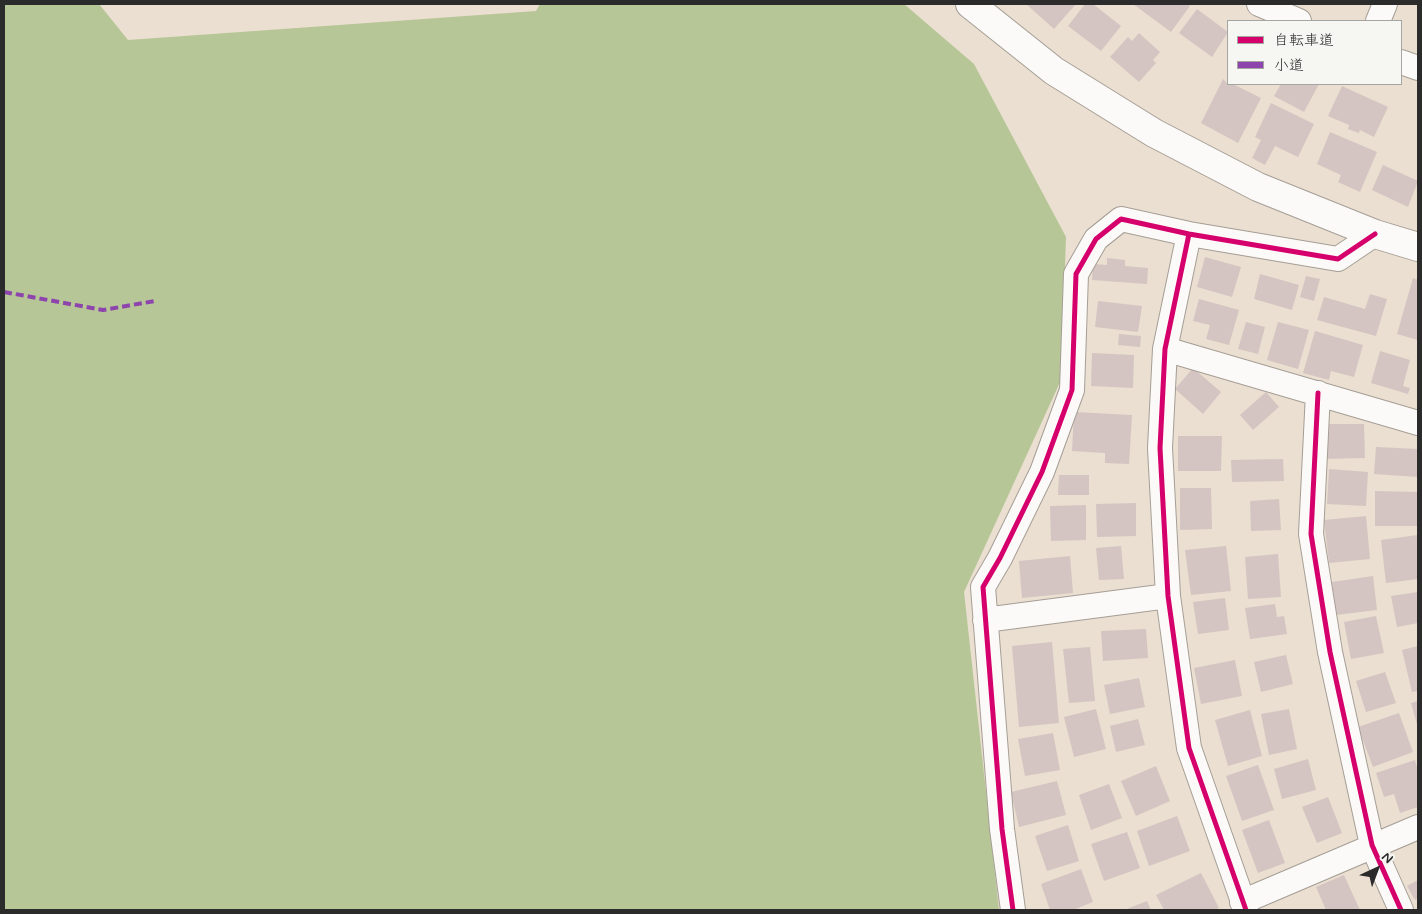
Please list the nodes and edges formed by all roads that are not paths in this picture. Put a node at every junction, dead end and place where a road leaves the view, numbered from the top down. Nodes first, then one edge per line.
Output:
1 (970, 4) edge
2 (1259, 4) edge
3 (1385, 4) edge
4 (1297, 20) edge
5 (1378, 20) edge
6 (1402, 62) edge
7 (1418, 68) edge
8 (1189, 234) junction
9 (1375, 234) junction
10 (1418, 247) edge
11 (1165, 349) junction
12 (1318, 393) junction
13 (1418, 423) edge
14 (1168, 596) junction
15 (985, 620) junction
16 (1418, 827) edge
17 (1372, 845) junction
18 (1244, 906) edge
19 (1013, 910) edge
20 (1401, 910) edge

1 - 9 street
2 - 4 street
3 - 5 street
6 - 7 street
8 - 9 street
8 - 11 street
8 - 15 street
9 - 10 street
11 - 12 street
11 - 14 street
12 - 13 street
12 - 17 street
14 - 15 street
14 - 18 street
15 - 19 street
16 - 17 street
17 - 18 street
17 - 20 street

